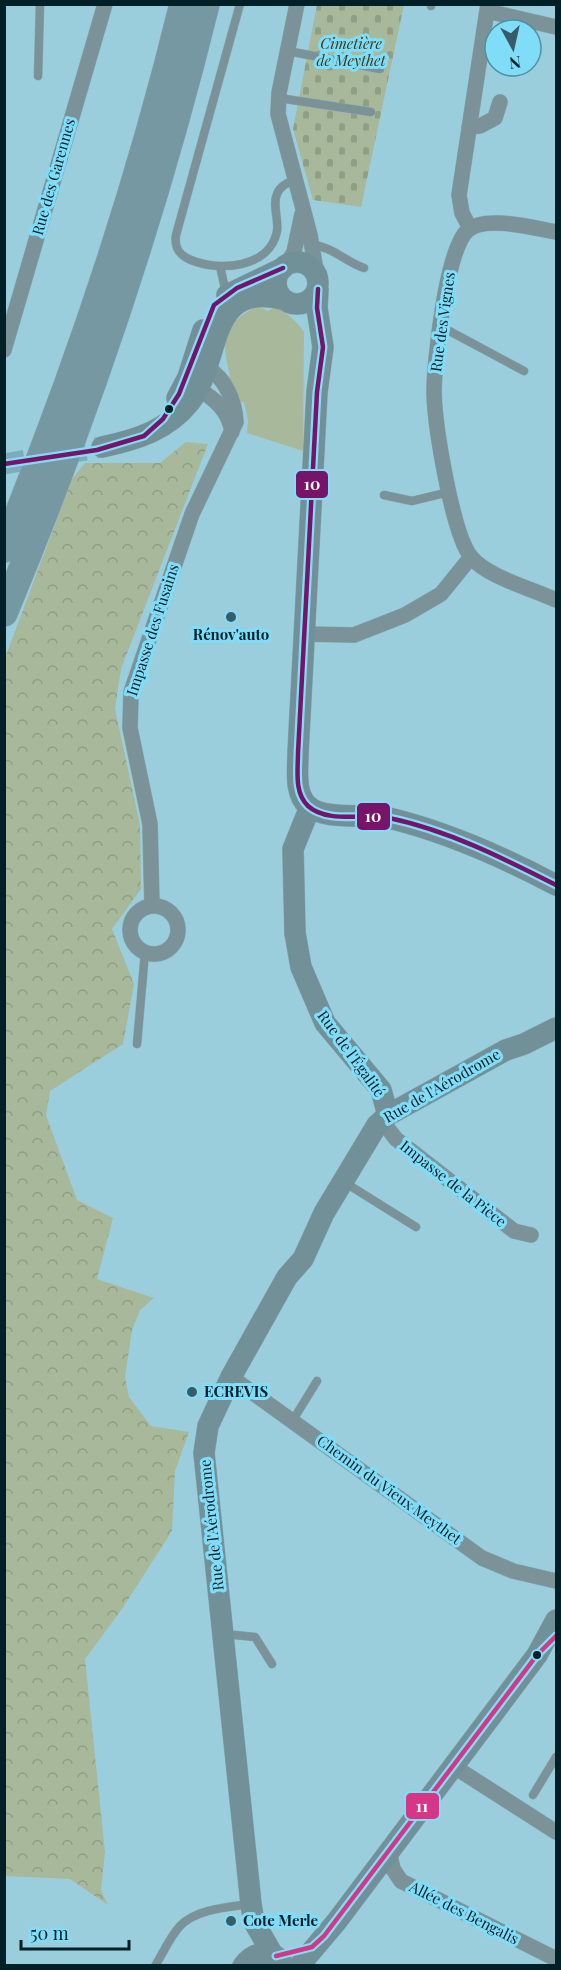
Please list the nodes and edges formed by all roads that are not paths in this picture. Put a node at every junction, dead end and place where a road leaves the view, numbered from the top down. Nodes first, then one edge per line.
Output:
1 (40, 4) edge
2 (105, 4) edge
3 (183, 4) edge
4 (206, 4) edge
5 (240, 4) edge
6 (297, 4) edge
7 (487, 8) edge
8 (556, 27) edge
9 (288, 51) junction
10 (380, 69) dead end
11 (38, 76) dead end
12 (279, 98) junction
13 (500, 102) dead end
14 (371, 112) dead end
15 (469, 127) junction
16 (295, 180) junction
17 (302, 208) junction
18 (470, 228) junction
19 (556, 232) edge
20 (312, 245) junction
21 (220, 266) junction
22 (285, 266) junction
23 (364, 268) dead end
24 (317, 283) junction
25 (226, 295) junction
26 (286, 301) junction
27 (440, 326) junction
28 (210, 334) junction
29 (4, 350) edge
30 (208, 369) junction
31 (524, 371) dead end
32 (198, 389) junction
33 (317, 392) junction
34 (232, 435) junction
35 (145, 436) junction
36 (102, 447) tunnel mouth
37 (450, 491) junction
38 (384, 495) dead end
39 (4, 549) edge
40 (471, 557) junction
41 (556, 600) edge
42 (4, 613) edge
43 (304, 634) junction
44 (309, 807) junction
45 (556, 885) edge
46 (152, 906) junction
47 (145, 952) junction
48 (556, 1028) edge
49 (137, 1044) dead end
50 (385, 1118) junction
51 (342, 1182) junction
52 (416, 1227) dead end
53 (531, 1235) dead end
54 (231, 1377) junction
55 (317, 1381) dead end
56 (293, 1420) junction
57 (556, 1581) edge
58 (556, 1620) edge
59 (223, 1634) junction
60 (556, 1636) edge
61 (537, 1655) junction
62 (272, 1664) dead end
63 (556, 1757) edge
64 (453, 1766) junction
65 (533, 1795) dead end
66 (556, 1832) edge
67 (389, 1851) junction
68 (253, 1913) junction
69 (312, 1947) junction
70 (278, 1959) edge
71 (556, 1959) edge
72 (245, 1963) edge
73 (156, 1965) edge
74 (299, 1965) edge

1 - 11 lane
2 - 29 street, Rue des Garennes
3 - 39 highway
4 - 42 highway
5 - 21 lane
6 - 9 street
7 - 8 street
7 - 15 street
9 - 10 lane
9 - 12 street
12 - 14 lane
12 - 16 street
13 - 15 street
15 - 18 street
16 - 17 street
16 - 21 lane
17 - 20 street
17 - 22 street
18 - 19 street
18 - 27 street, Rue des Vignes
20 - 23 lane
20 - 24 street
21 - 25 lane
22 - 24 street
22 - 25 street
22 - 26 street
24 - 26 street
24 - 33 street
25 - 28 street
26 - 28 street
26 - 33 street
27 - 31 lane
27 - 37 street, Rue des Vignes
28 - 30 street
28 - 32 street
28 - 35 street
30 - 32 street
30 - 34 street, Impasse des Fusains
32 - 34 street
32 - 35 street
33 - 43 street
34 - 46 street, Impasse des Fusains
35 - 36 street
37 - 38 lane
37 - 40 street, Rue des Vignes
40 - 41 street
40 - 43 street
43 - 44 street
44 - 45 street
44 - 50 street, Rue de l'Égalité
46 - 47 street
46 - 47 street
47 - 49 lane
48 - 50 street, Rue de l'Aérodrome
50 - 51 street, Rue de l'Aérodrome
50 - 53 street, Impasse de la Pièce
51 - 52 lane
51 - 54 street, Rue de l'Aérodrome
54 - 56 street, Chemin du Vieux Meythet
54 - 59 street, Rue de l'Aérodrome
55 - 56 lane
56 - 57 street, Chemin du Vieux Meythet
58 - 61 street
59 - 62 lane
59 - 68 street, Rue de l'Aérodrome
60 - 61 street
61 - 64 street
63 - 65 lane
64 - 66 street
64 - 67 street
67 - 69 street
67 - 71 street, Allée des Bengalis
68 - 70 street, Rue de l'Aérodrome
68 - 72 street, Rue de l'Aérodrome
68 - 73 lane
69 - 70 street
69 - 74 street
70 - 72 street

